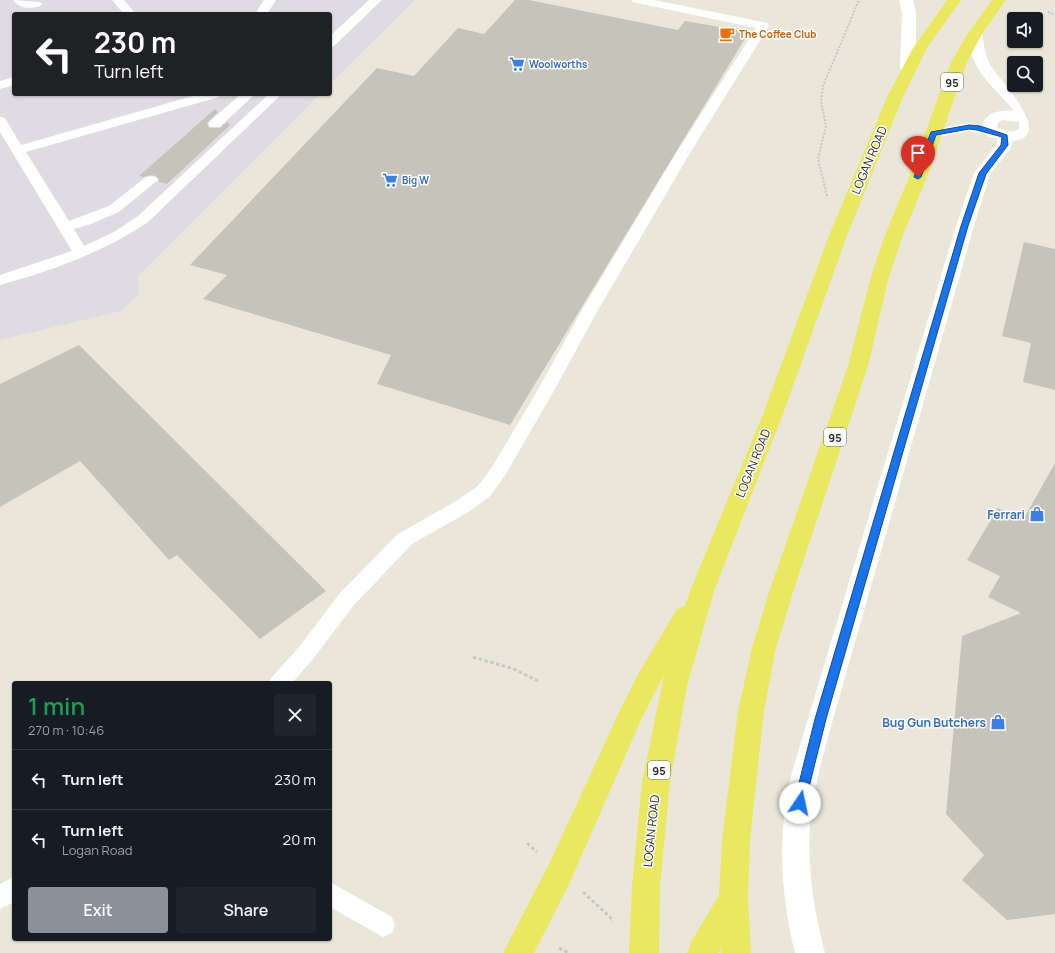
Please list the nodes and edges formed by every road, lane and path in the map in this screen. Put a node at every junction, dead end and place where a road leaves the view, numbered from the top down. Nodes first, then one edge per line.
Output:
1 (19, 0) edge
2 (118, 0) edge
3 (257, 0) edge
4 (376, 0) edge
5 (636, 0) edge
6 (859, 0) edge
7 (906, 0) edge
8 (954, 0) edge
9 (999, 0) edge
10 (36, 4) dead end
11 (266, 8) edge
12 (128, 12) edge
13 (1048, 12) dead end
14 (1055, 15) edge
15 (975, 33) junction
16 (332, 41) edge
17 (908, 68) junction
18 (12, 82) edge
19 (0, 85) edge
20 (207, 96) edge
21 (247, 96) edge
22 (274, 96) edge
23 (1025, 118) junction
24 (0, 121) edge
25 (215, 124) dead end
26 (933, 134) junction
27 (998, 134) junction
28 (18, 150) junction
29 (818, 159) dead end
30 (151, 180) dead end
31 (65, 228) junction
32 (81, 253) junction
33 (0, 280) edge
34 (702, 591) junction
35 (473, 657) dead end
36 (281, 681) edge
37 (538, 681) dead end
38 (12, 890) edge
39 (332, 895) edge
40 (0, 897) edge
41 (733, 898) junction
42 (590, 899) dead end
43 (383, 925) dead end
44 (614, 928) dead end
45 (559, 948) dead end
46 (518, 953) edge
47 (569, 953) edge
48 (644, 953) edge
49 (702, 953) edge
50 (736, 953) edge
51 (810, 953) edge

1 - 10 lane
2 - 12 lane
3 - 11 lane
4 - 16 lane
5 - 36 lane
6 - 29 path
7 - 17 street
8 - 17 main road, LOGAN ROAD / 95
9 - 15 main road, 95
13 - 14 path
15 - 23 street
15 - 26 main road, 95
17 - 34 main road, LOGAN ROAD / 95
18 - 19 lane
20 - 28 lane
21 - 25 lane
22 - 32 lane
23 - 27 street
23 - 27 street
24 - 28 lane
26 - 27 lane
26 - 41 main road, 95
27 - 51 street
28 - 31 lane
30 - 31 lane
31 - 32 lane
32 - 33 lane
34 - 46 main road, 95
34 - 48 main road, LOGAN ROAD / 95
35 - 37 path
38 - 40 lane
39 - 43 lane
41 - 49 main road, 95
41 - 50 main road
42 - 44 path
45 - 47 path

